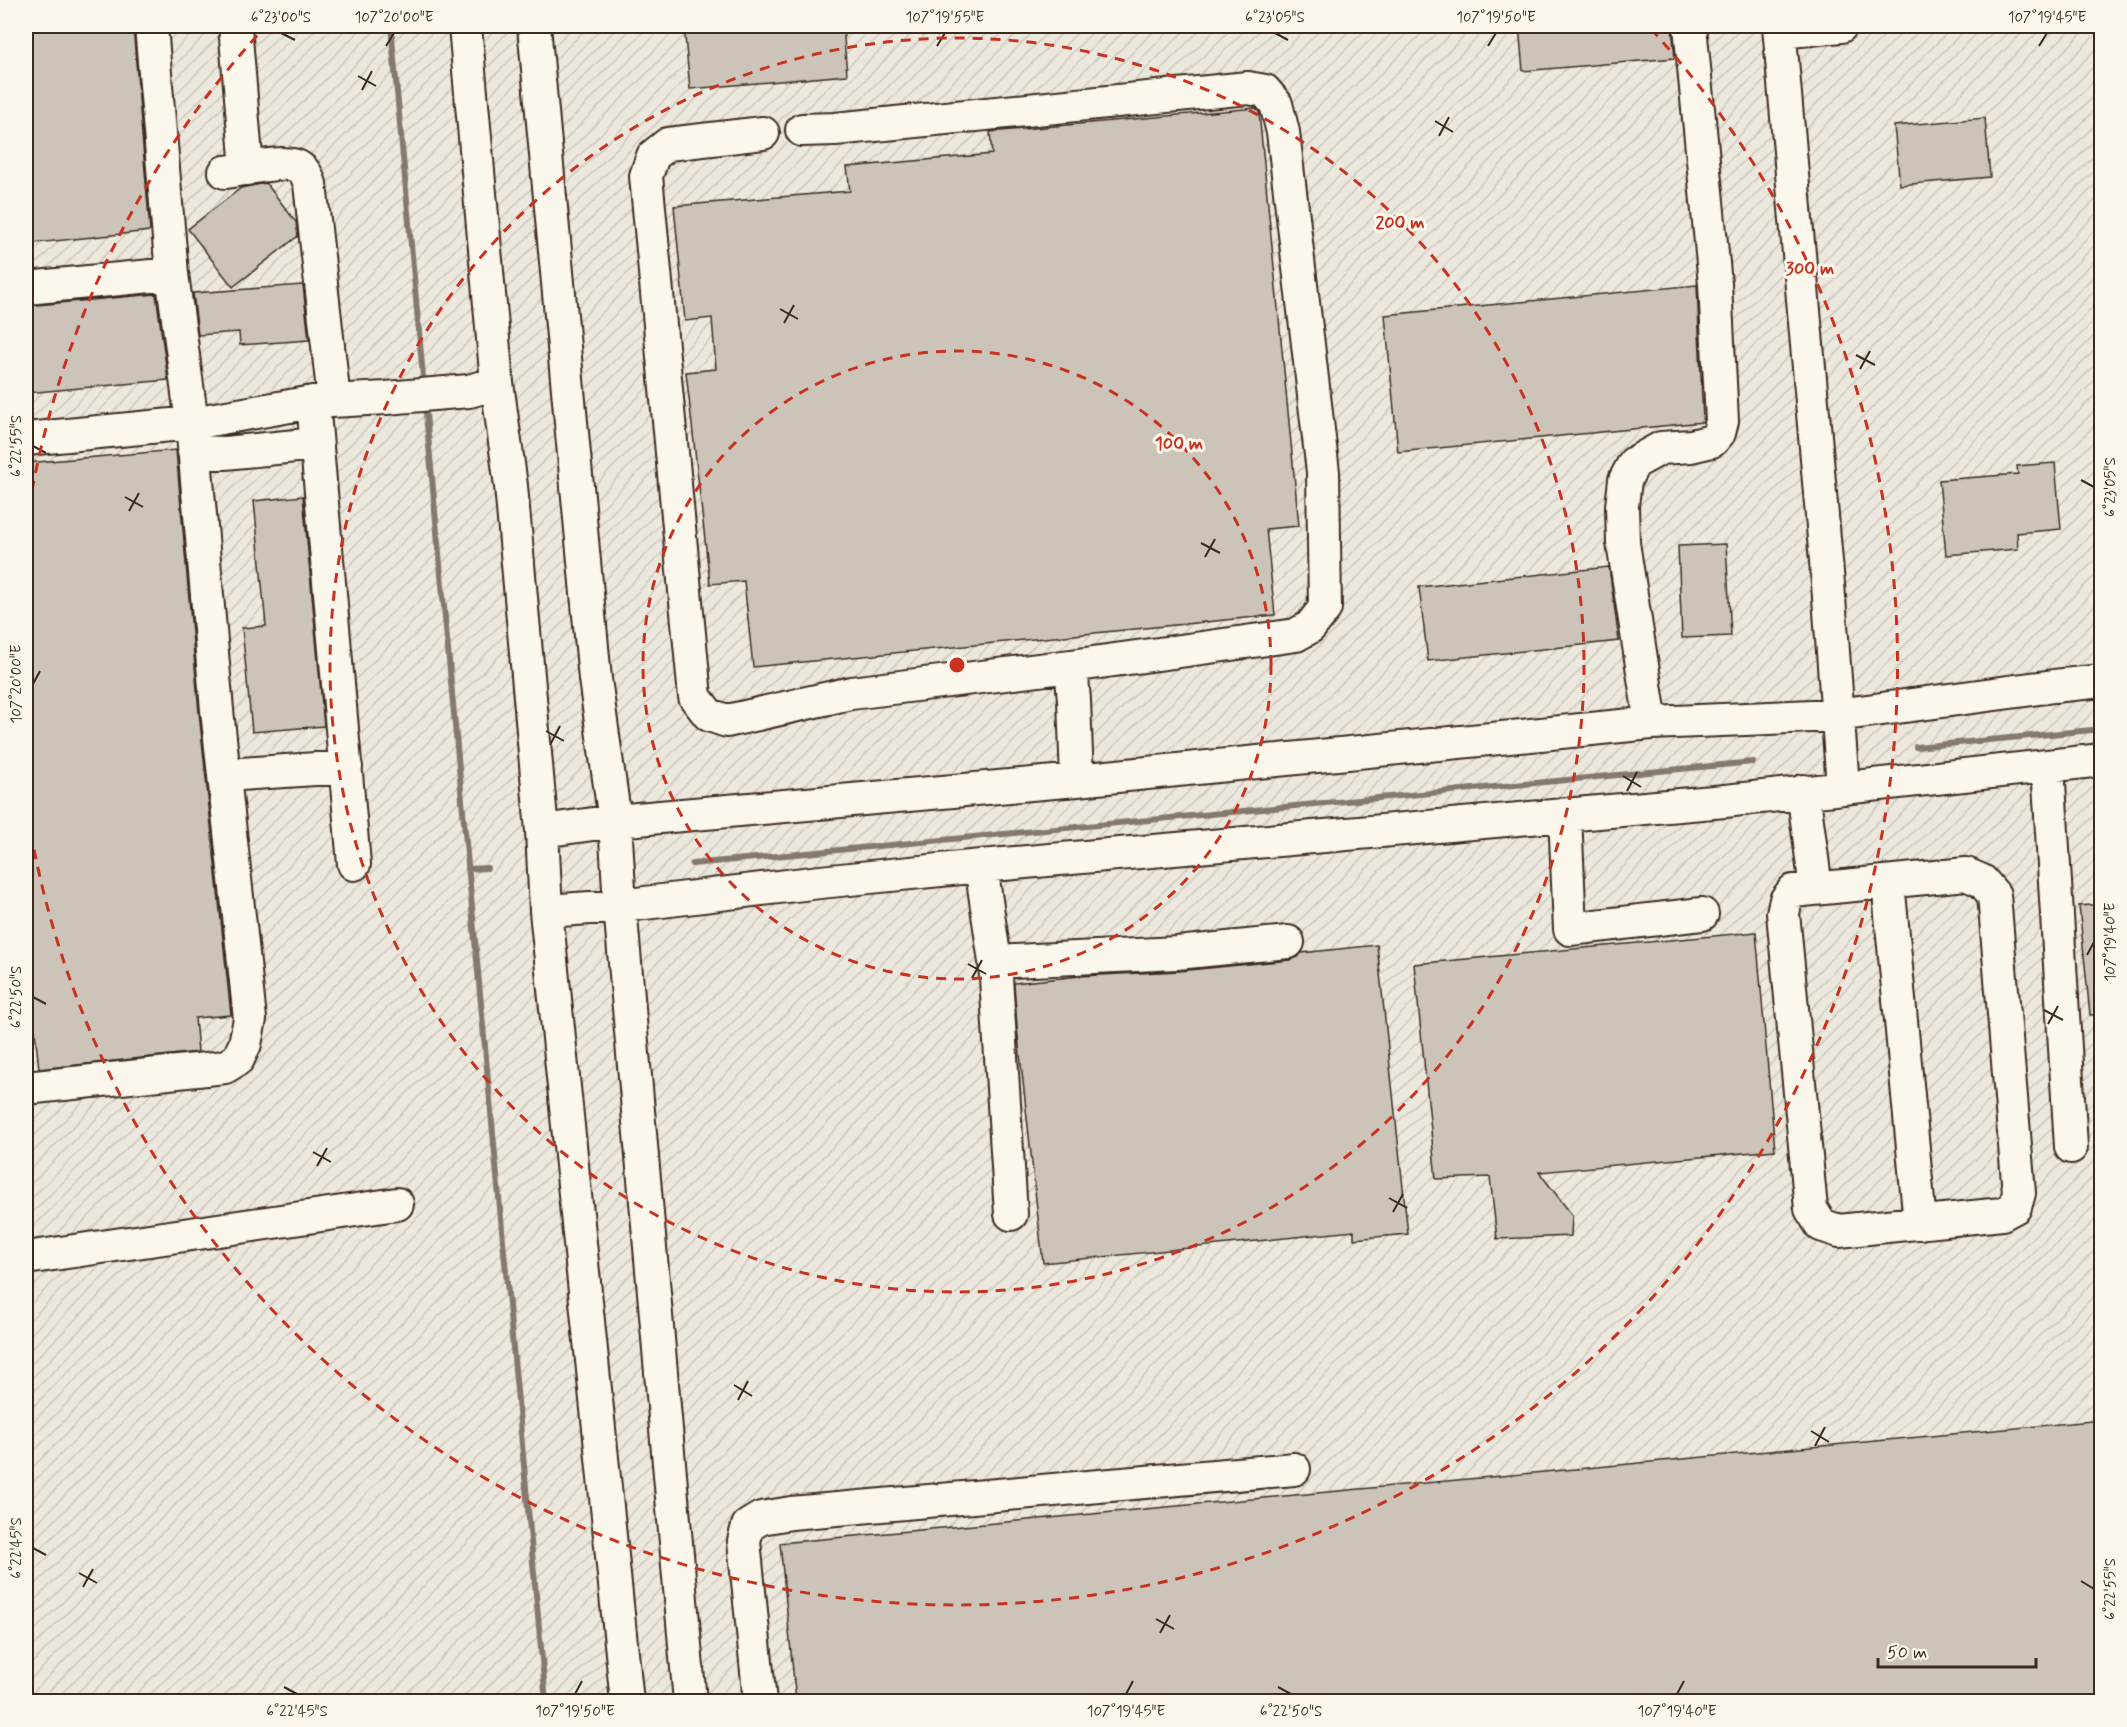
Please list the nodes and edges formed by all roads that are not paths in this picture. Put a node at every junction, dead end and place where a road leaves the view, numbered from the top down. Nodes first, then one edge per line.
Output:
1 (151, 26) edge
2 (235, 26) edge
3 (465, 26) edge
4 (534, 26) edge
5 (1690, 26) edge
6 (1841, 26) edge
7 (1779, 29) edge
8 (802, 130) dead end
9 (763, 133) dead end
10 (172, 274) junction
11 (26, 288) edge
12 (483, 387) junction
13 (323, 401) junction
14 (193, 437) junction
15 (26, 439) edge
16 (316, 444) junction
17 (1071, 666) junction
18 (2102, 681) edge
19 (1837, 715) junction
20 (1651, 723) junction
21 (2102, 760) edge
22 (2048, 766) junction
23 (346, 767) junction
24 (225, 776) junction
25 (1077, 780) junction
26 (1843, 787) junction
27 (1803, 791) junction
28 (1565, 814) junction
29 (615, 821) junction
30 (542, 831) junction
31 (354, 864) dead end
32 (981, 866) junction
33 (1888, 882) junction
34 (1816, 888) junction
35 (620, 906) junction
36 (546, 911) junction
37 (1702, 914) dead end
38 (1288, 942) dead end
39 (995, 962) junction
40 (26, 1088) edge
41 (2071, 1147) dead end
42 (397, 1204) dead end
43 (1011, 1214) dead end
44 (1920, 1223) junction
45 (26, 1258) edge
46 (1294, 1469) dead end
47 (627, 1701) edge
48 (690, 1701) edge
49 (759, 1701) edge

1 - 10 street
2 - 13 street
3 - 12 street
4 - 29 street
5 - 20 street
6 - 7 street
7 - 19 street
8 - 17 street
9 - 17 street
10 - 11 street
10 - 14 street
12 - 13 street
12 - 30 street
13 - 14 street
13 - 16 street
14 - 15 street
14 - 16 street
14 - 24 street
16 - 23 street
17 - 25 street
18 - 19 street
19 - 20 street
19 - 26 street
20 - 25 street
21 - 22 street
22 - 26 street
22 - 41 street
23 - 24 street
23 - 31 street
24 - 40 street
25 - 29 street
26 - 27 street
27 - 28 street
27 - 34 street
28 - 32 street
28 - 37 street
29 - 30 street
29 - 35 street
30 - 36 street
32 - 35 street
32 - 39 street
33 - 34 street
33 - 44 street
33 - 44 street
34 - 44 street
35 - 36 street
35 - 48 street
36 - 47 street
38 - 39 street
39 - 43 street
42 - 45 street
46 - 49 street

